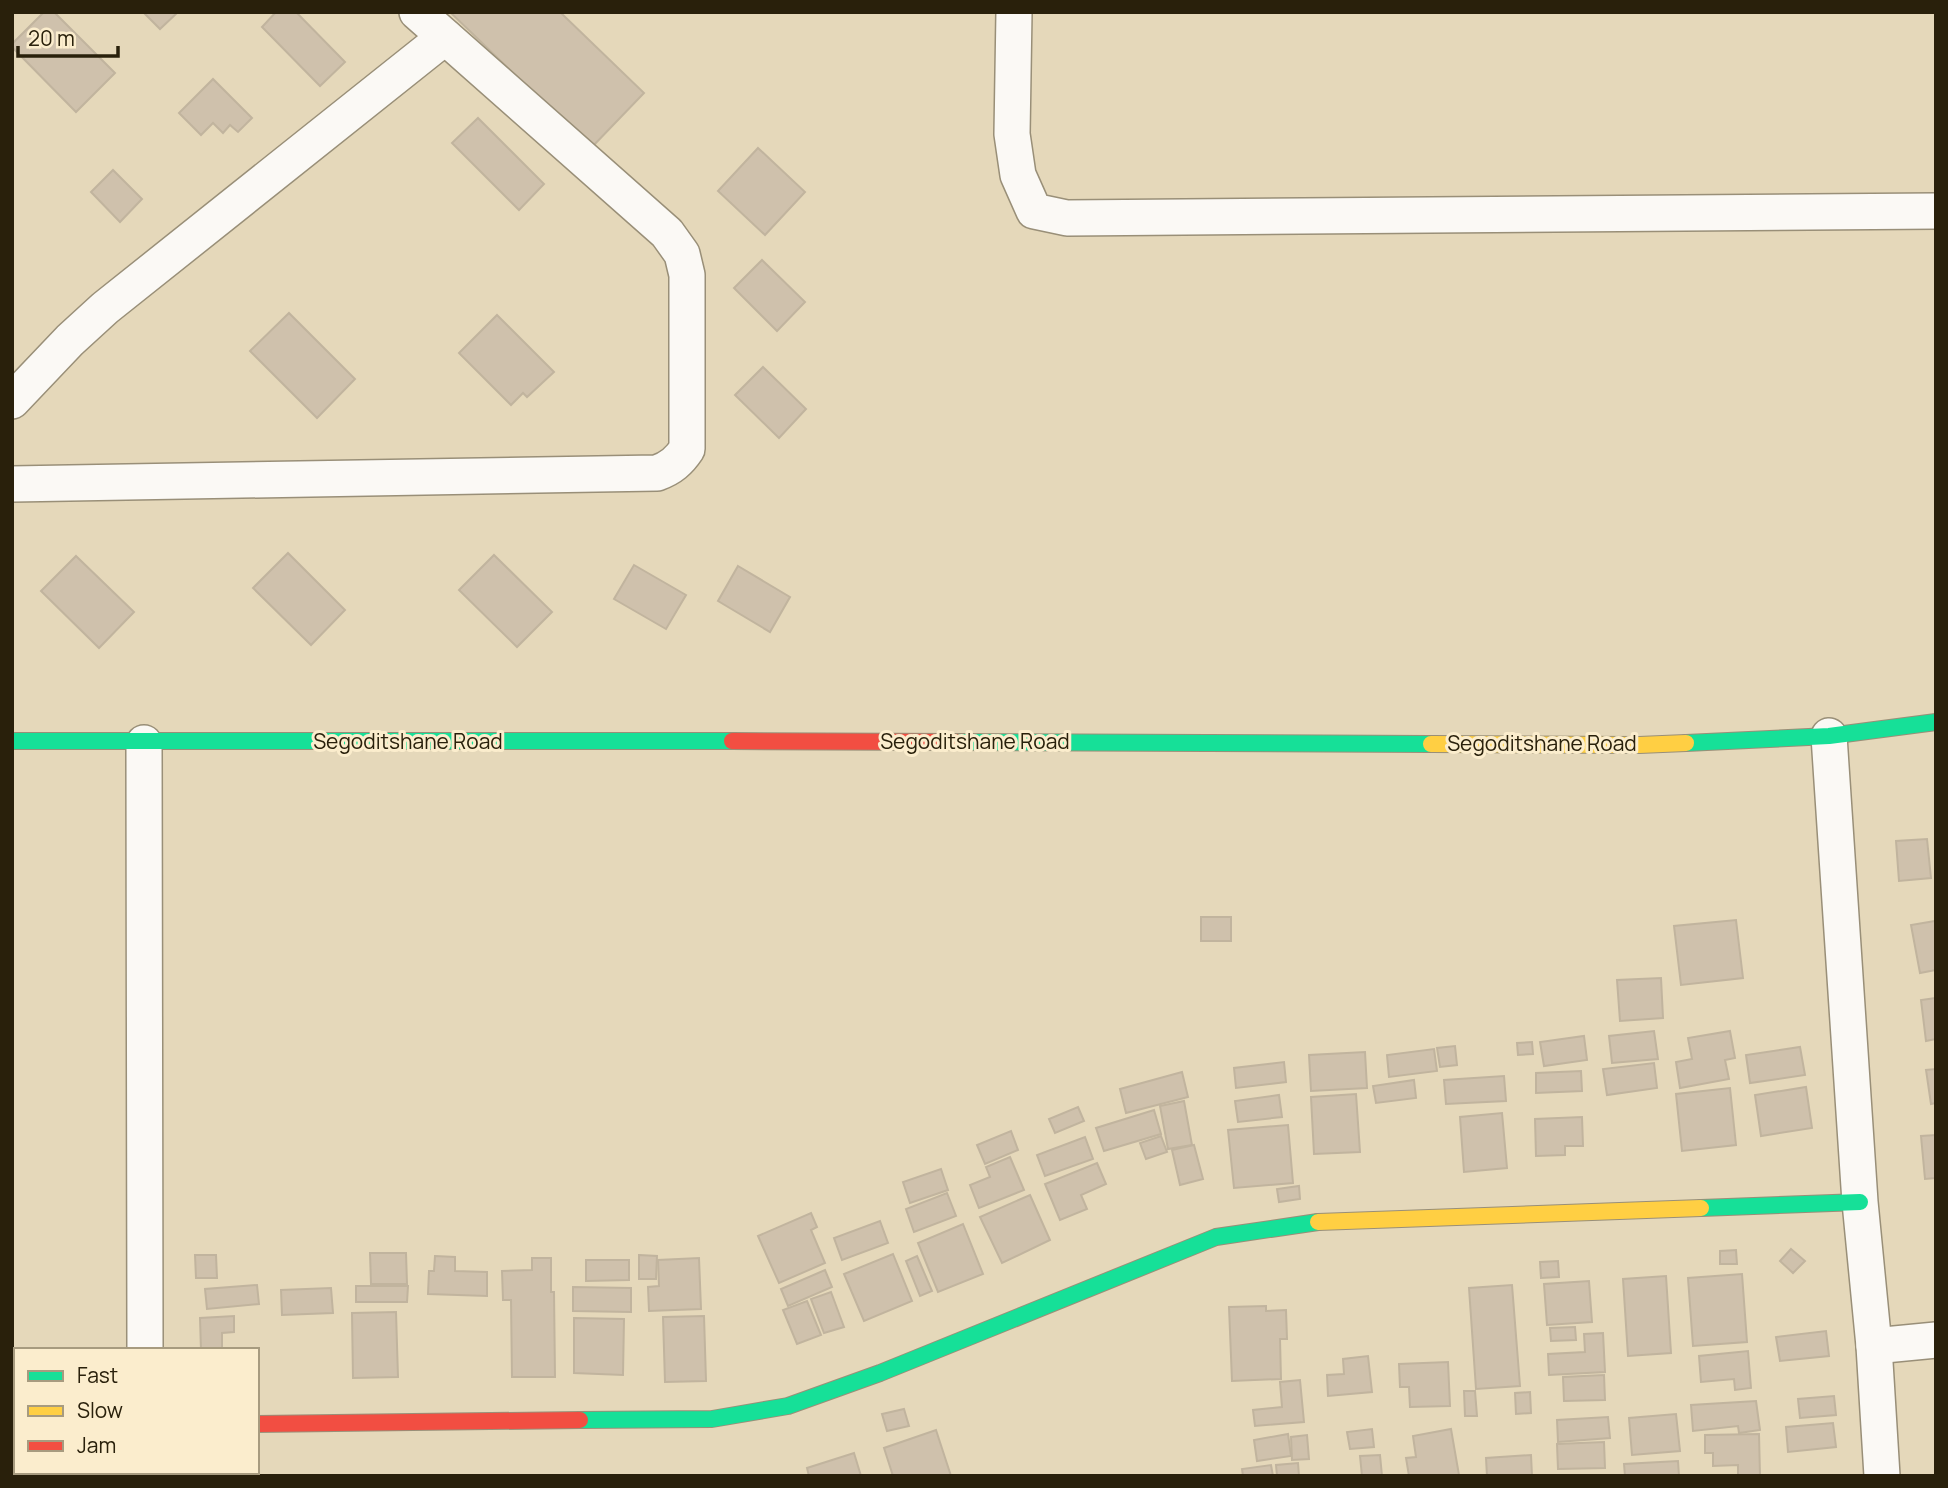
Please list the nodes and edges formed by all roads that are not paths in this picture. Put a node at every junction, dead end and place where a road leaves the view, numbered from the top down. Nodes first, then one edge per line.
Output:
1 (417, 12) edge
2 (1014, 12) edge
3 (446, 37) junction
4 (1936, 211) edge
5 (12, 401) edge
6 (12, 484) edge
7 (1936, 722) edge
8 (1829, 736) junction
9 (12, 741) edge
10 (144, 743) junction
11 (1860, 1202) junction
12 (1936, 1340) edge
13 (1874, 1346) junction
14 (145, 1348) edge
15 (259, 1424) edge
16 (1881, 1476) edge

1 - 3 street
2 - 4 street
3 - 5 street
3 - 6 street
7 - 8 street, Segoditshane Road
8 - 10 street, Segoditshane Road
8 - 11 street
9 - 10 street, Segoditshane Road
10 - 14 street
11 - 13 street
11 - 15 street
12 - 13 street
13 - 16 street

